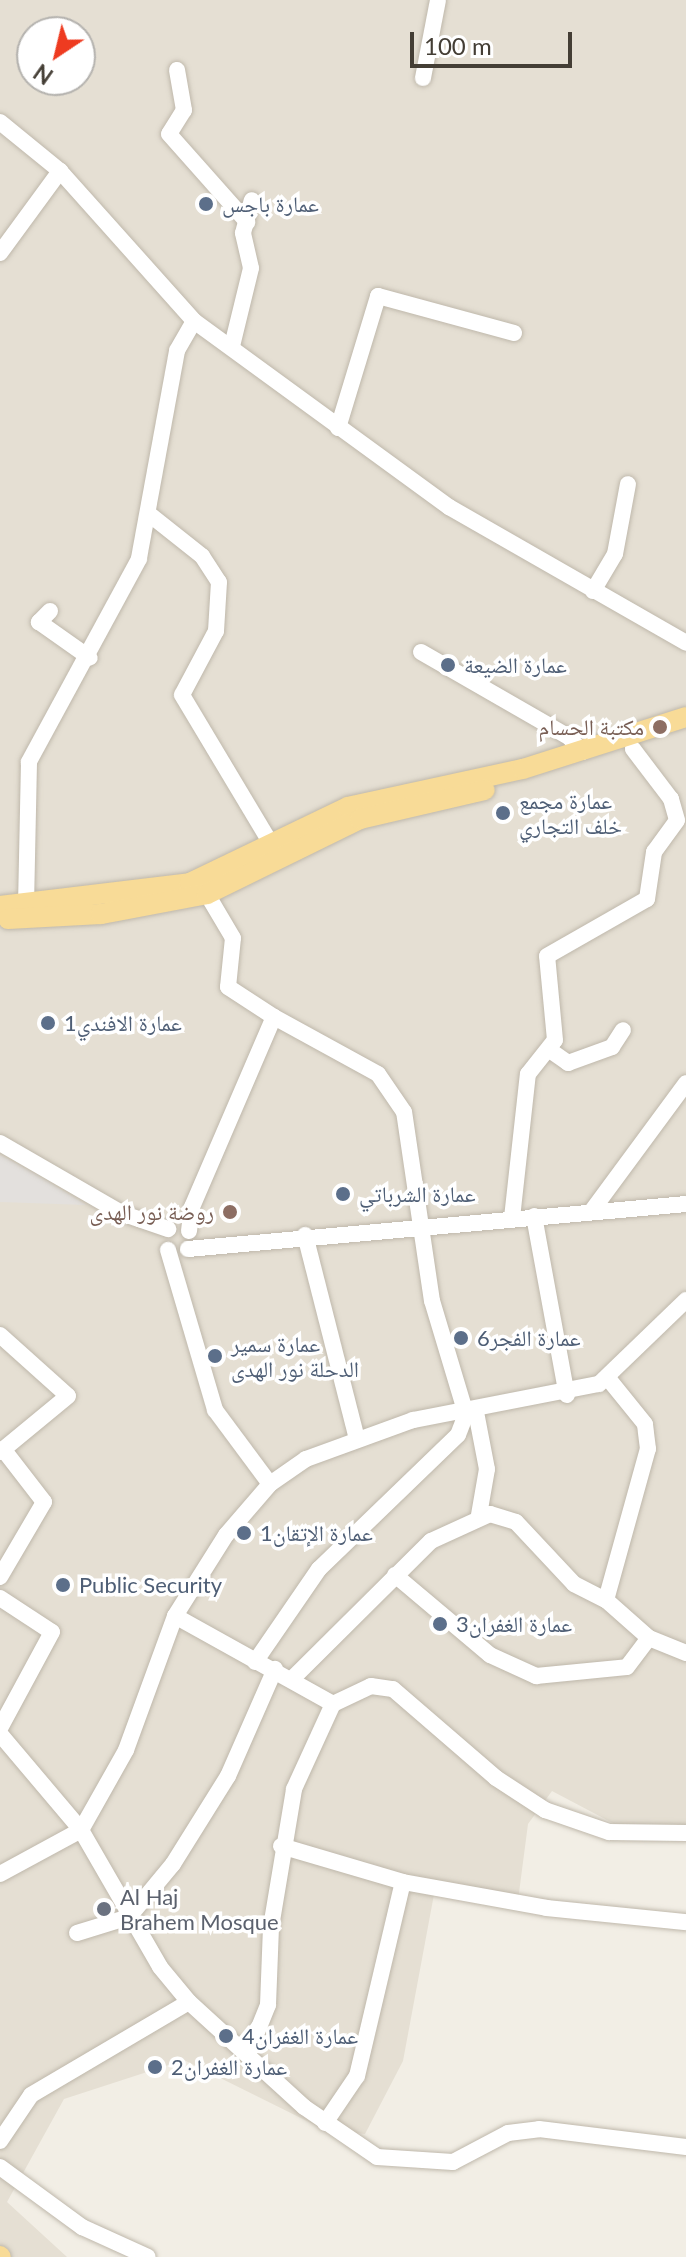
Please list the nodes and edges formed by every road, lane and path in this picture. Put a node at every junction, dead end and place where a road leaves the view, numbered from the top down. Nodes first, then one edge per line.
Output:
1 (438, 0) edge
2 (177, 70) dead end
3 (423, 78) dead end
4 (0, 122) edge
5 (60, 171) junction
6 (252, 200) dead end
7 (247, 222) junction
8 (0, 253) edge
9 (194, 321) junction
10 (514, 333) dead end
11 (232, 346) junction
12 (338, 428) junction
13 (628, 484) dead end
14 (149, 514) junction
15 (593, 591) junction
16 (50, 611) dead end
17 (686, 643) edge
18 (421, 652) dead end
19 (90, 658) junction
20 (686, 717) edge
21 (686, 732) edge
22 (633, 749) junction
23 (582, 752) junction
24 (273, 847) junction
25 (207, 894) junction
26 (0, 906) edge
27 (26, 906) junction
28 (0, 919) edge
29 (274, 1017) junction
30 (623, 1030) dead end
31 (551, 1051) junction
32 (686, 1083) edge
33 (0, 1143) edge
34 (686, 1204) edge
35 (192, 1207) junction
36 (591, 1212) junction
37 (127, 1215) junction
38 (534, 1216) junction
39 (512, 1218) junction
40 (424, 1225) junction
41 (170, 1228) junction
42 (305, 1235) junction
43 (181, 1244) junction
44 (686, 1300) edge
45 (0, 1335) edge
46 (607, 1377) junction
47 (567, 1395) junction
48 (471, 1413) junction
49 (357, 1439) junction
50 (1, 1451) edge
51 (270, 1484) junction
52 (479, 1515) junction
53 (395, 1575) junction
54 (0, 1577) edge
55 (0, 1598) edge
56 (606, 1600) junction
57 (175, 1616) junction
58 (649, 1638) junction
59 (686, 1653) edge
60 (255, 1662) junction
61 (275, 1669) junction
62 (294, 1677) junction
63 (333, 1704) junction
64 (0, 1731) edge
65 (81, 1830) junction
66 (686, 1833) edge
67 (281, 1846) junction
68 (0, 1874) edge
69 (403, 1882) junction
70 (129, 1917) junction
71 (686, 1922) edge
72 (77, 1933) dead end
73 (189, 2002) junction
74 (249, 2052) junction
75 (325, 2123) junction
76 (0, 2141) edge
77 (686, 2147) edge
78 (0, 2167) edge
79 (148, 2257) edge

1 - 3 street
2 - 7 street
4 - 5 street
5 - 8 street
5 - 9 street
6 - 7 street
7 - 11 street
9 - 11 street
9 - 14 street
10 - 12 street
11 - 12 street
12 - 15 street
13 - 15 street
14 - 19 street
14 - 24 street
15 - 17 street
16 - 19 street
18 - 23 street
19 - 27 street
20 - 23 main road
21 - 22 main road
22 - 25 main road
22 - 31 street
23 - 24 main road
24 - 27 main road
25 - 28 main road
25 - 29 street
26 - 27 main road
29 - 35 street
29 - 40 street
30 - 31 street
31 - 39 street
32 - 36 street
33 - 37 street
34 - 36 street
35 - 41 street
35 - 43 street
36 - 38 street
37 - 41 street
37 - 43 street
38 - 39 street
38 - 47 street
39 - 40 street
40 - 42 street
40 - 48 street
41 - 43 street
42 - 43 street
42 - 49 street
43 - 51 street
44 - 46 street
45 - 50 street
46 - 47 street
46 - 56 street
47 - 48 street
48 - 49 street
48 - 52 street
48 - 60 street
49 - 51 street
50 - 54 street
51 - 57 street
52 - 53 street
52 - 56 street
53 - 58 street
53 - 62 street
55 - 64 street
56 - 58 street
57 - 60 street
57 - 65 street
58 - 59 street
60 - 61 street
61 - 62 street
61 - 70 street
62 - 63 street
63 - 66 street
63 - 67 street
64 - 65 street
65 - 68 street
65 - 70 street
67 - 69 street
67 - 74 street
69 - 71 street
69 - 75 street
70 - 72 street
70 - 73 street
73 - 74 street
73 - 76 street
74 - 75 street
75 - 77 street
78 - 79 street

